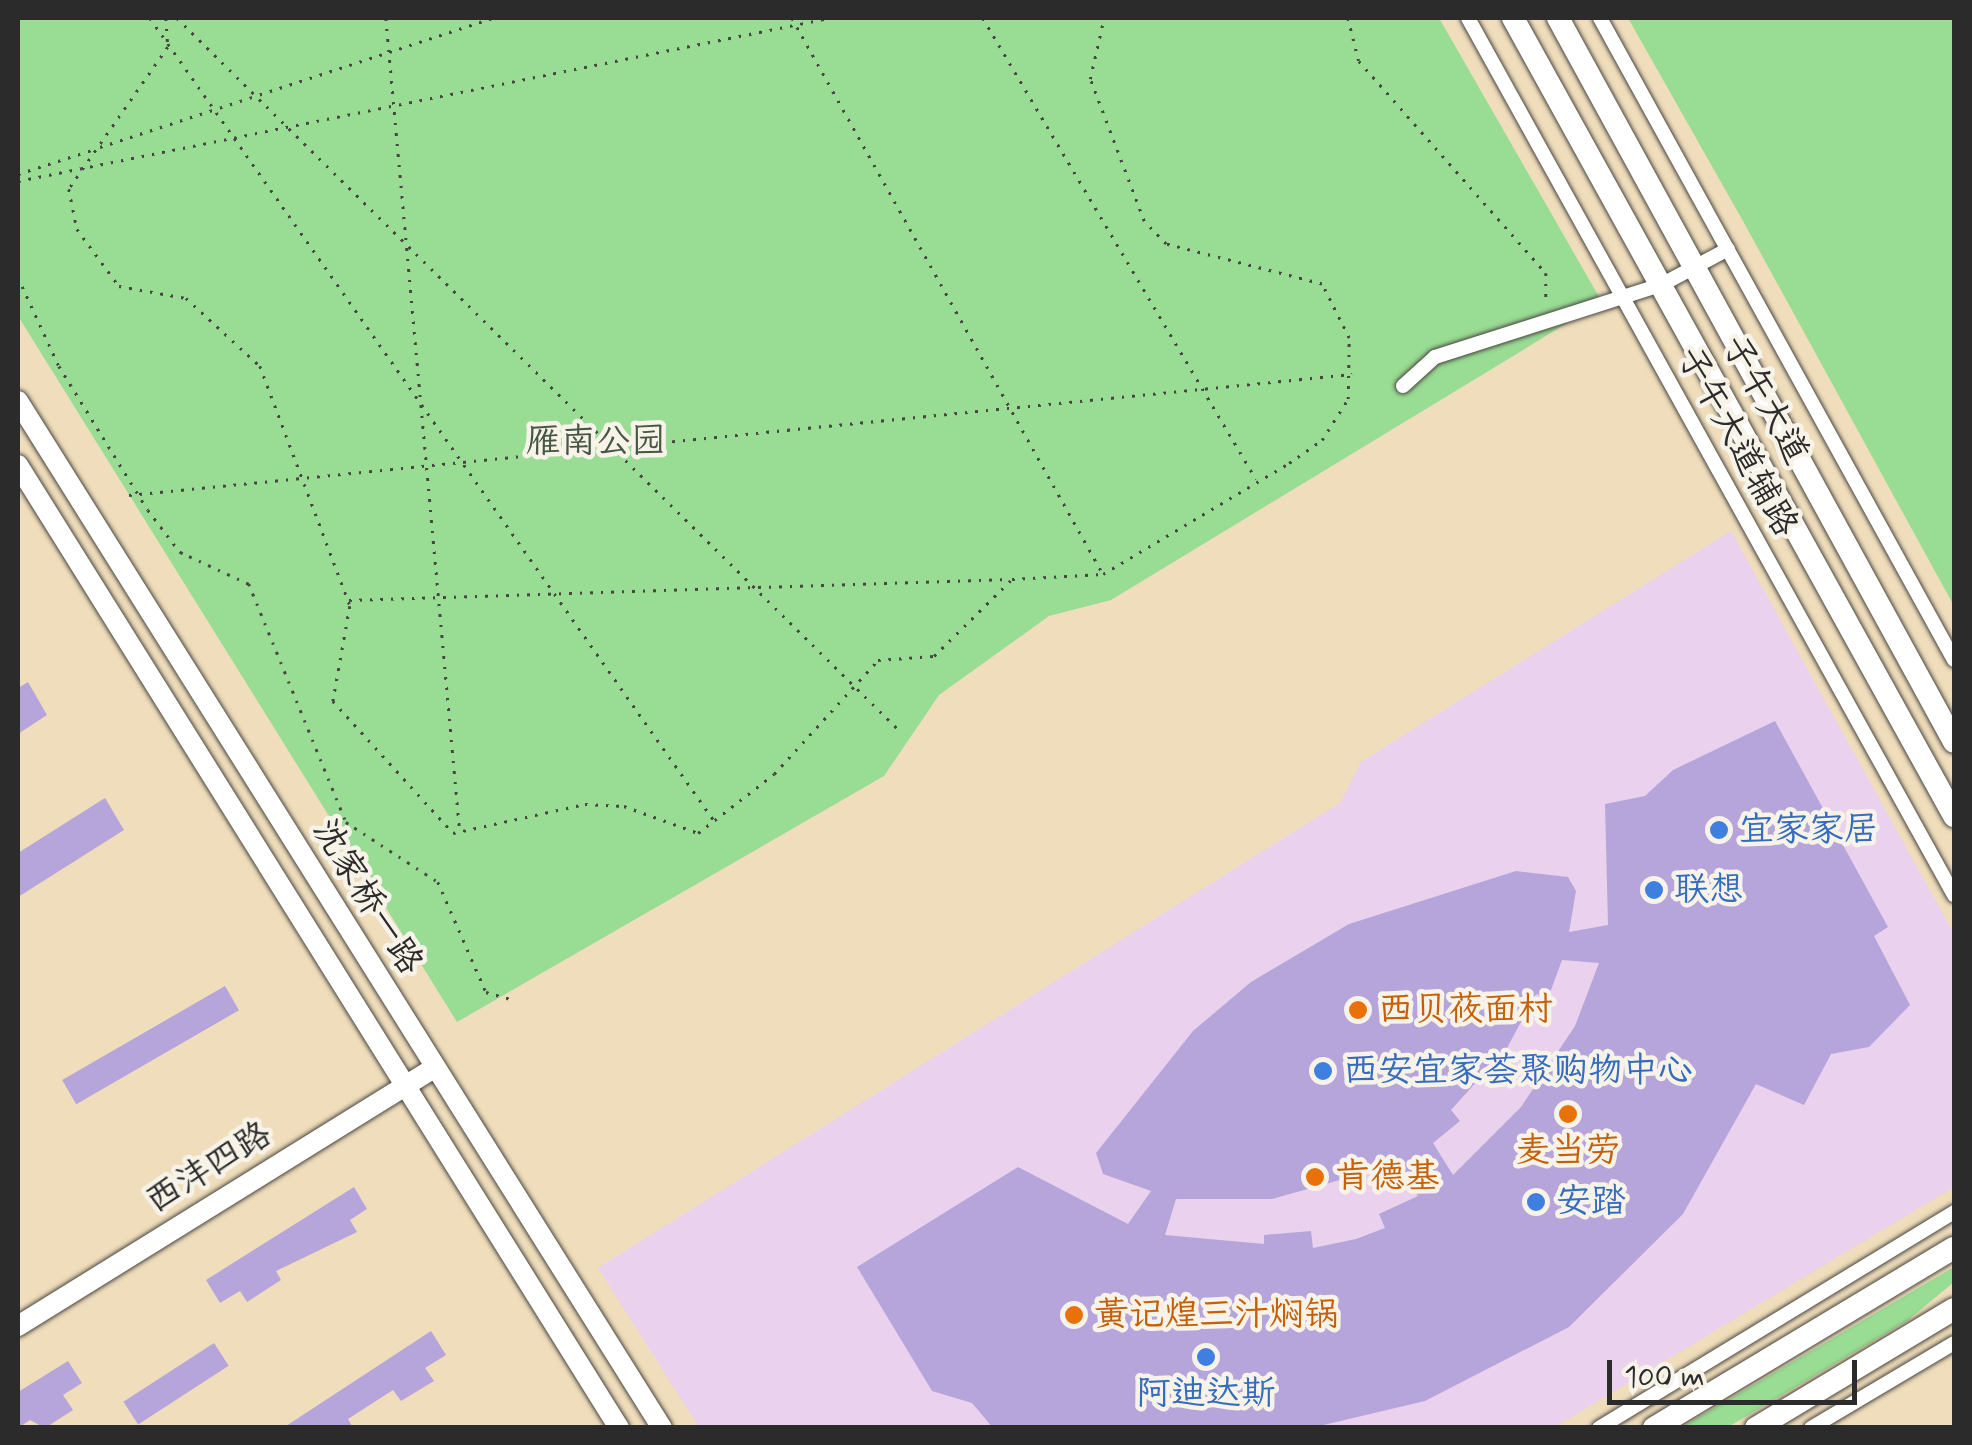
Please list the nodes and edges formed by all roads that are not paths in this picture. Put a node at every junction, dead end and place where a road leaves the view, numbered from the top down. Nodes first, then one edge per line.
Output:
1 (1468, 18) edge
2 (1514, 18) edge
3 (1558, 18) edge
4 (1600, 18) edge
5 (1728, 249) junction
6 (1694, 268) junction
7 (1661, 285) junction
8 (1623, 298) junction
9 (1403, 386) dead end
10 (18, 401) edge
11 (18, 465) edge
12 (1954, 660) edge
13 (1954, 742) edge
14 (1954, 816) edge
15 (1954, 896) edge
16 (434, 1067) junction
17 (403, 1086) junction
18 (1954, 1212) edge
19 (1954, 1248) edge
20 (1954, 1308) edge
21 (18, 1326) edge
22 (1954, 1343) edge
23 (619, 1428) edge
24 (662, 1428) edge
25 (1599, 1428) edge
26 (1654, 1428) edge
27 (1756, 1428) edge
28 (1811, 1428) edge

1 - 8 street, 子午大道辅路
2 - 7 main road, 子午大道
3 - 6 main road, 子午大道
4 - 5 street
5 - 6 street
5 - 12 street
6 - 7 street
6 - 13 main road, 子午大道
7 - 8 street
7 - 14 main road, 子午大道
8 - 9 street
8 - 15 street, 子午大道辅路
10 - 16 main road, 沈家桥一路
11 - 17 main road, 沈家桥一路
16 - 17 main road, 西沣四路
16 - 24 main road, 沈家桥一路
17 - 21 main road, 西沣四路
17 - 23 main road, 沈家桥一路
18 - 25 street
19 - 26 main road
20 - 27 main road
22 - 28 street

